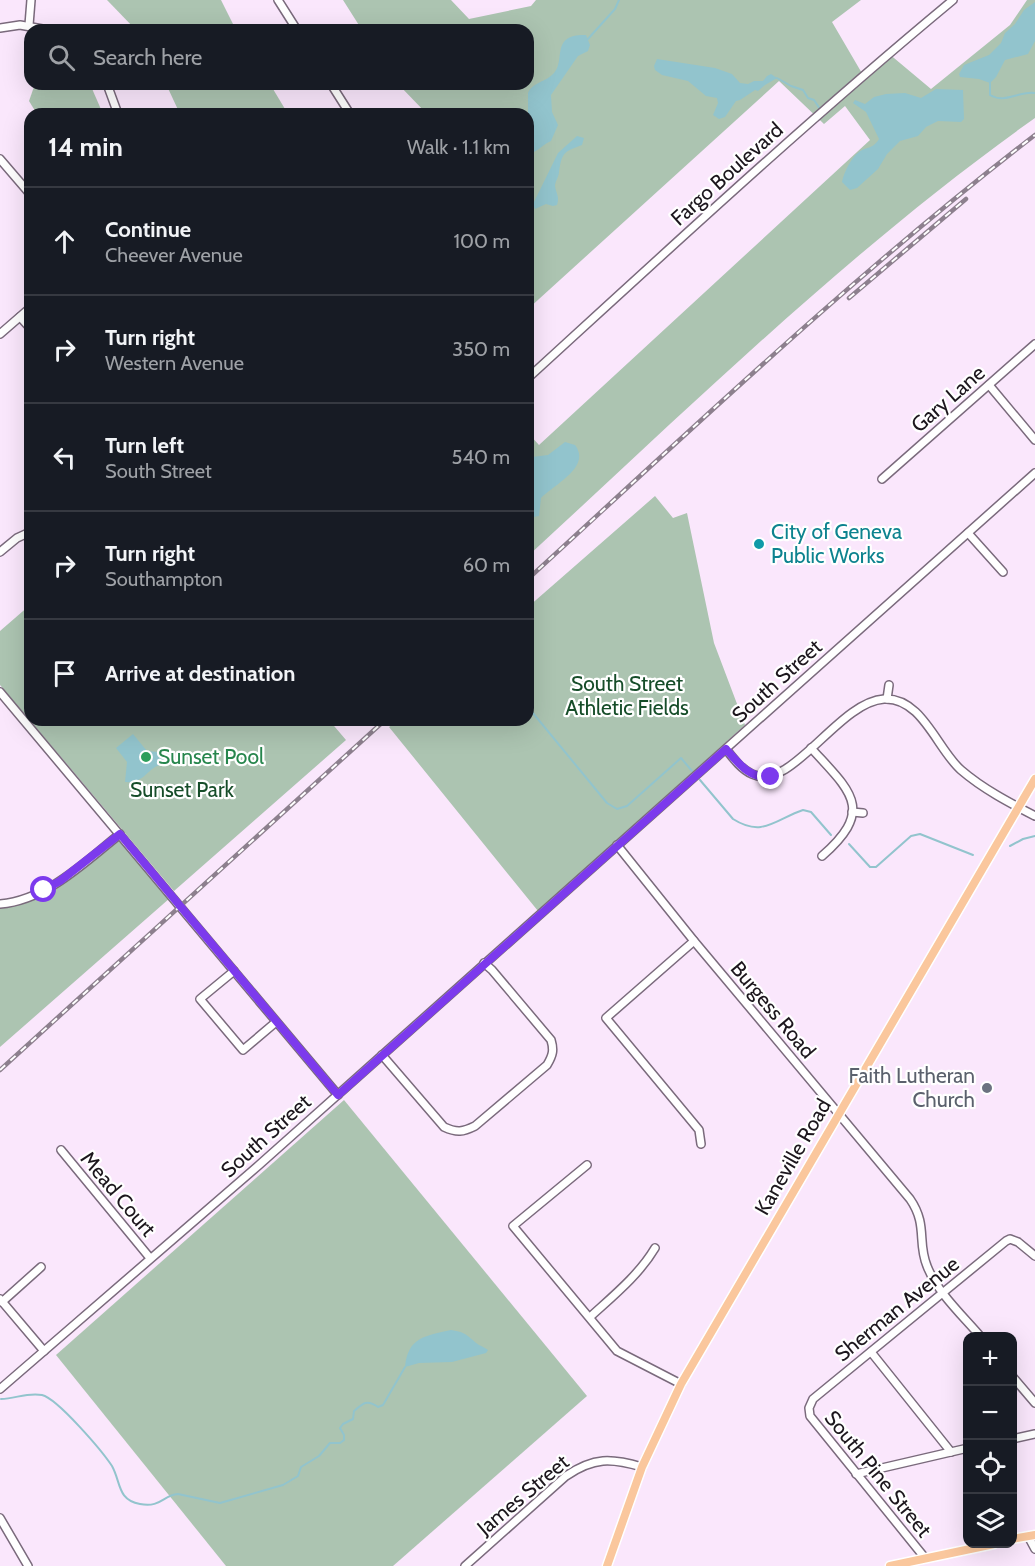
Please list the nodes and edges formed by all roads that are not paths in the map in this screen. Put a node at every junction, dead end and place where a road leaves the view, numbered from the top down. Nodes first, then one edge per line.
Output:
1 (30, 0) edge
2 (278, 0) edge
3 (953, 0) edge
4 (29, 24) edge
5 (293, 24) edge
6 (24, 25) edge
7 (0, 28) edge
8 (109, 90) edge
9 (335, 90) edge
10 (116, 108) edge
11 (346, 108) edge
12 (0, 159) edge
13 (24, 187) edge
14 (24, 313) edge
15 (20, 317) junction
16 (24, 321) edge
17 (0, 334) edge
18 (1035, 344) edge
19 (534, 372) edge
20 (989, 385) junction
21 (1035, 440) edge
22 (1035, 473) edge
23 (882, 479) dead end
24 (968, 533) junction
25 (24, 535) edge
26 (0, 552) edge
27 (1003, 572) dead end
28 (889, 685) dead end
29 (0, 692) edge
30 (887, 699) junction
31 (24, 720) edge
32 (29, 726) edge
33 (811, 748) junction
34 (726, 749) junction
35 (1035, 779) edge
36 (1018, 807) junction
37 (852, 812) junction
38 (863, 813) dead end
39 (1035, 816) edge
40 (120, 834) junction
41 (617, 845) junction
42 (822, 856) dead end
43 (0, 904) edge
44 (694, 941) junction
45 (484, 963) junction
46 (234, 971) junction
47 (276, 1022) junction
48 (382, 1055) junction
49 (338, 1095) junction
50 (839, 1115) junction
51 (701, 1144) dead end
52 (61, 1150) dead end
53 (587, 1165) dead end
54 (655, 1248) dead end
55 (1035, 1256) edge
56 (150, 1258) junction
57 (41, 1267) dead end
58 (944, 1293) junction
59 (1, 1301) edge
60 (590, 1317) junction
61 (977, 1332) edge
62 (44, 1351) junction
63 (871, 1353) junction
64 (1017, 1382) edge
65 (681, 1384) junction
66 (0, 1389) edge
67 (1035, 1403) edge
68 (809, 1408) joint
69 (1035, 1434) edge
70 (1017, 1438) edge
71 (963, 1449) edge
72 (951, 1452) junction
73 (642, 1467) junction
74 (856, 1474) junction
75 (0, 1518) edge
76 (1032, 1535) edge
77 (1017, 1538) edge
78 (974, 1548) edge
79 (1035, 1549) edge
80 (925, 1558) junction
81 (909, 1564) edge
82 (28, 1566) edge
83 (465, 1566) edge
84 (607, 1566) edge
85 (890, 1566) edge

1 - 4 street
2 - 5 street
3 - 19 street, Fargo Boulevard
6 - 7 street
8 - 10 street
9 - 11 street
12 - 13 street
14 - 15 street
15 - 16 street
15 - 17 street
18 - 20 street, Gary Lane
20 - 21 street
20 - 23 street, Gary Lane
22 - 24 street, South Street
24 - 27 street
24 - 34 street, South Street
25 - 26 street
28 - 30 street
29 - 31 street
30 - 33 street
30 - 36 street
32 - 40 street
33 - 34 street
33 - 37 street
34 - 41 street, South Street
35 - 36 main road, Kaneville Road
36 - 39 street
36 - 50 main road, Kaneville Road
37 - 38 street
37 - 42 street
40 - 43 street
40 - 46 street
41 - 44 street, Burgess Road
41 - 45 street, South Street
44 - 50 street, Burgess Road
44 - 51 street
45 - 48 street, South Street
45 - 48 street
46 - 47 street
46 - 47 street
47 - 49 street
48 - 49 street, South Street
49 - 56 street, South Street
50 - 58 street, Burgess Road
50 - 65 main road, Kaneville Road
52 - 56 street, Mead Court
53 - 60 street
54 - 60 street
55 - 58 street, Sherman Avenue
56 - 62 street, South Street
57 - 59 street
58 - 61 street, Burgess Road
58 - 63 street, Sherman Avenue
59 - 62 street
60 - 65 street
62 - 66 street, South Street
63 - 68 street, Sherman Avenue
63 - 72 street
64 - 67 street
65 - 73 main road, Kaneville Road
68 - 74 street, South Pine Street
69 - 70 street
71 - 72 street
72 - 74 street
73 - 83 street, James Street
73 - 84 main road, Kaneville Road
74 - 80 street, South Pine Street
75 - 82 street
76 - 77 main road
76 - 79 street
78 - 80 main road
80 - 81 main road
81 - 85 main road

